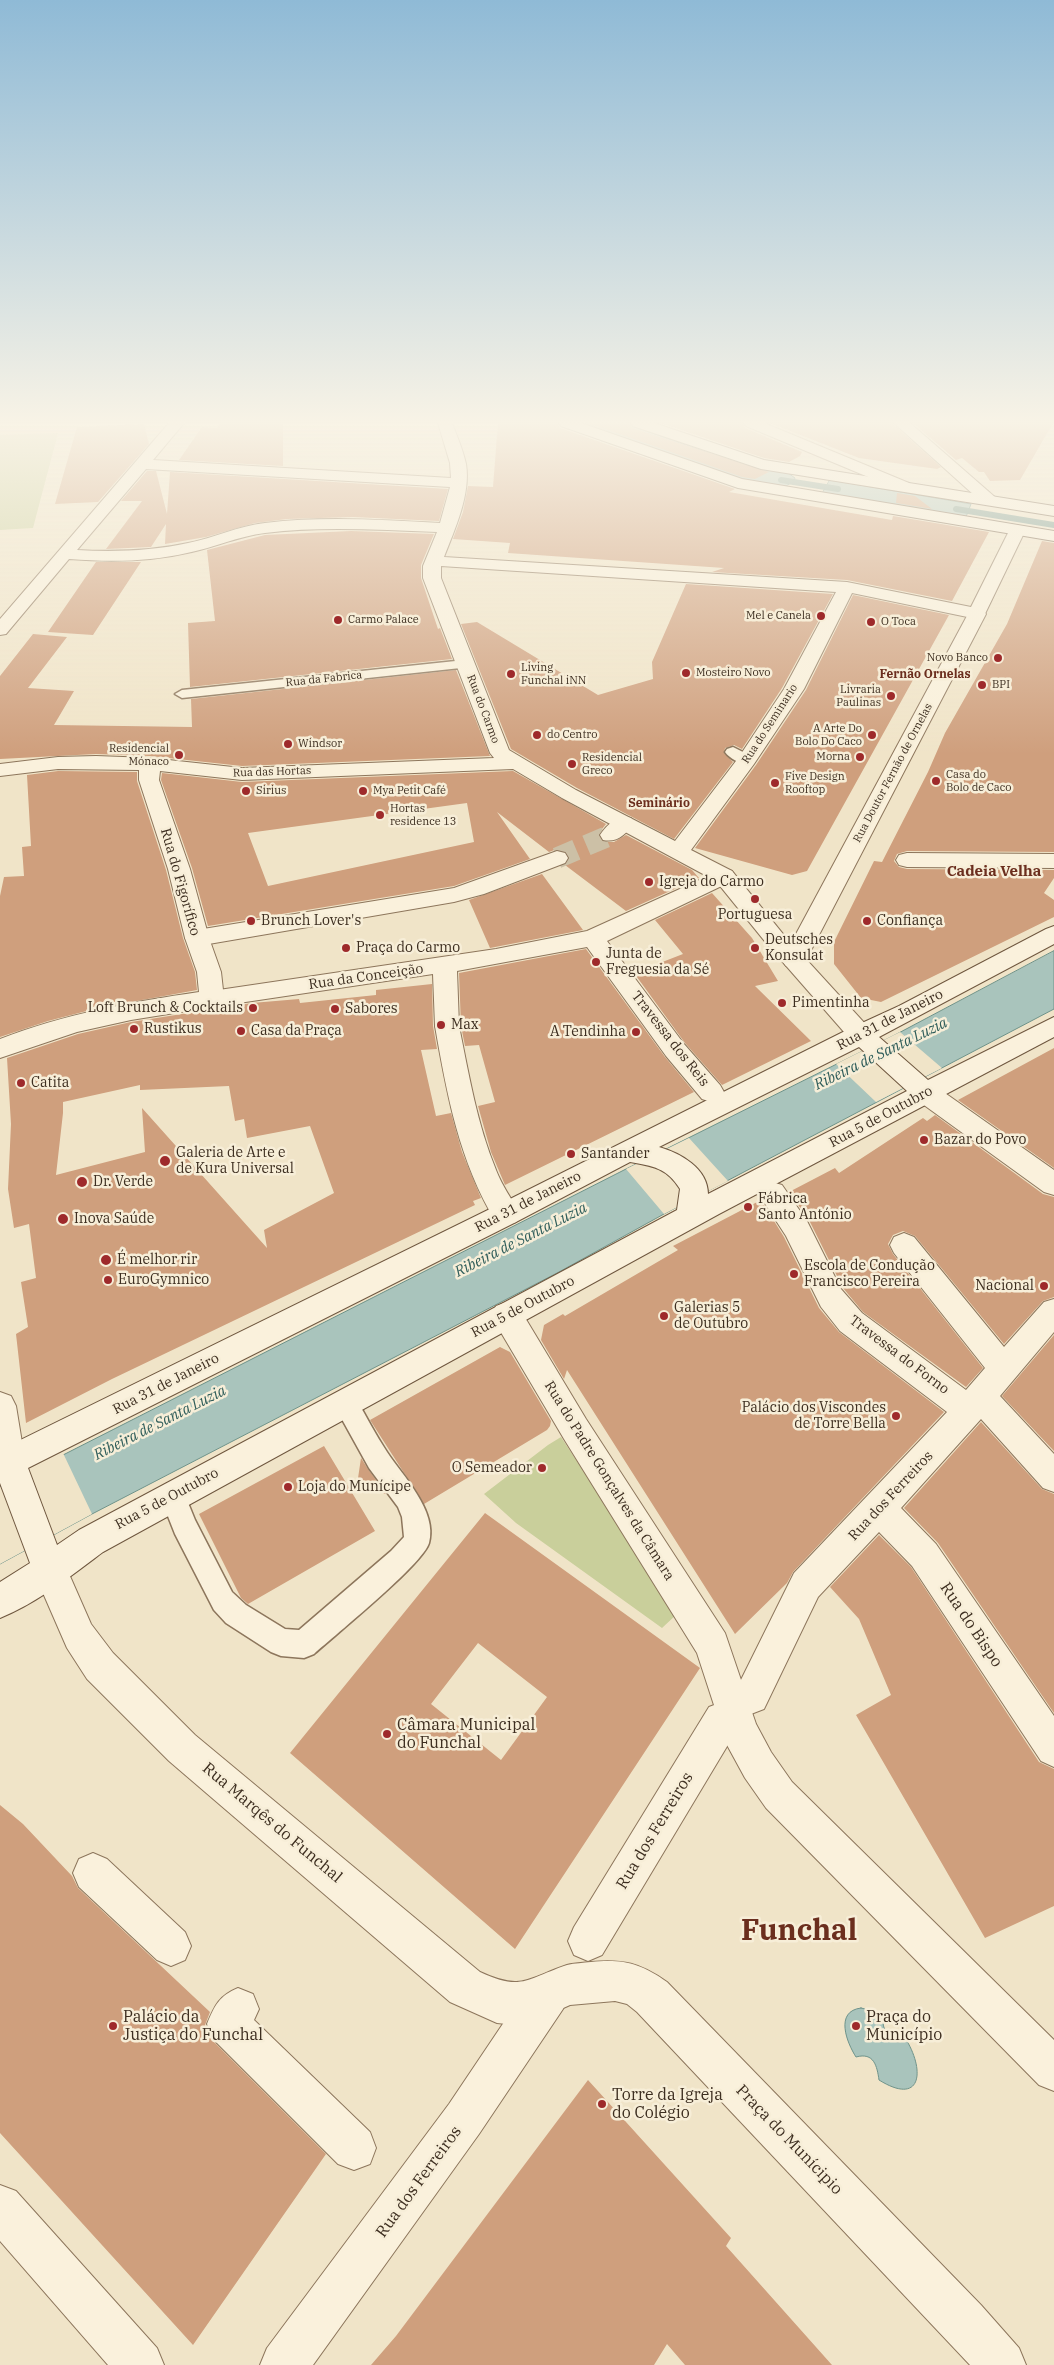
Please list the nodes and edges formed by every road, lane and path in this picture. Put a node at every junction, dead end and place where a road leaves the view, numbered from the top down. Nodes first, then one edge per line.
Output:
1 (82, 533) edge
2 (238, 533) edge
3 (445, 533) edge
4 (1017, 533) edge
5 (1035, 533) edge
6 (1054, 536) edge
7 (65, 554) junction
8 (434, 561) junction
9 (847, 587) junction
10 (977, 614) junction
11 (0, 630) edge
12 (465, 664) junction
13 (182, 694) dead end
14 (514, 763) junction
15 (150, 764) junction
16 (0, 770) edge
17 (679, 851) junction
18 (557, 858) tunnel mouth
19 (907, 860) dead end
20 (1054, 861) edge
21 (724, 876) junction
22 (1054, 934) edge
23 (197, 938) junction
24 (593, 938) junction
25 (794, 960) junction
26 (445, 965) junction
27 (212, 1000) junction
28 (1054, 1026) edge
29 (866, 1040) junction
30 (0, 1050) edge
31 (920, 1088) junction
32 (711, 1092) dead end
33 (640, 1153) junction
34 (1054, 1184) edge
35 (772, 1193) dead end
36 (692, 1208) junction
37 (506, 1214) junction
38 (904, 1244) dead end
39 (1054, 1311) edge
40 (507, 1315) junction
41 (1004, 1369) junction
42 (345, 1403) junction
43 (975, 1403) junction
44 (0, 1406) edge
45 (8, 1469) edge
46 (1054, 1477) edge
47 (173, 1496) junction
48 (879, 1508) junction
49 (44, 1557) junction
50 (0, 1601) edge
51 (751, 1696) dead end
52 (722, 1720) dead end
53 (1054, 1748) edge
54 (93, 1873) dead end
55 (588, 1941) dead end
56 (171, 1946) dead end
57 (548, 1994) junction
58 (238, 2009) dead end
59 (1054, 2070) edge
60 (354, 2148) dead end
61 (0, 2207) edge
62 (126, 2360) edge
63 (284, 2365) edge
64 (1002, 2365) edge

1 - 7 street
2 - 7 street
3 - 8 street, Rua do Carmo
4 - 10 street, Rua Doutor Fernão de Ornelas
5 - 6 street
7 - 11 street
8 - 9 street
8 - 12 street, Rua do Carmo
9 - 10 street
9 - 17 street, Rua do Seminario
10 - 25 street, Rua Doutor Fernão de Ornelas
12 - 13 lane, Rua da Fabrica
12 - 14 street, Rua do Carmo
14 - 15 street, Rua das Hortas
14 - 17 street, Rua do Carmo
15 - 16 street, Rua das Hortas
15 - 23 street, Rua do Figorífico
17 - 21 street, Rua do Carmo
18 - 23 street
19 - 20 street
21 - 24 street, Rua da Conceição
21 - 25 street
22 - 29 street, Rua 31 de Janeiro
23 - 27 street, Rua do Figorífico
24 - 26 street, Rua da Conceição
24 - 32 street, Travessa dos Reis
25 - 29 street
26 - 27 street, Rua da Conceição
26 - 37 street
27 - 30 street, Rua da Conceição
28 - 31 street, Rua 5 de Outubro
29 - 31 street
29 - 33 street, Rua 31 de Janeiro
31 - 34 street
31 - 36 street, Rua 5 de Outubro
33 - 36 street
33 - 37 street, Rua 31 de Janeiro
35 - 43 street, Travessa do Forno
36 - 40 street, Rua 5 de Outubro
37 - 45 street, Rua 31 de Janeiro
38 - 41 street
39 - 41 street, Rua dos Ferreiros
40 - 42 street, Rua 5 de Outubro
40 - 59 street, Rua do Padre Gonçalves da Câmara
41 - 43 street, Rua dos Ferreiros
42 - 47 street, Rua 5 de Outubro
42 - 47 lane
43 - 46 street, Travessa do Forno
43 - 48 street, Rua dos Ferreiros
44 - 45 street, Rua Marqês do Funchal
45 - 49 street, Rua Marqês do Funchal
47 - 49 street, Rua 5 de Outubro
48 - 51 street, Rua dos Ferreiros
48 - 53 street, Rua do Bispo
49 - 50 street, Rua 5 de Outubro
49 - 57 street, Rua Marqês do Funchal
52 - 55 street, Rua dos Ferreiros
54 - 56 street
57 - 63 street, Rua dos Ferreiros
57 - 64 street, Praça do Munícipio
58 - 60 street
61 - 62 street

